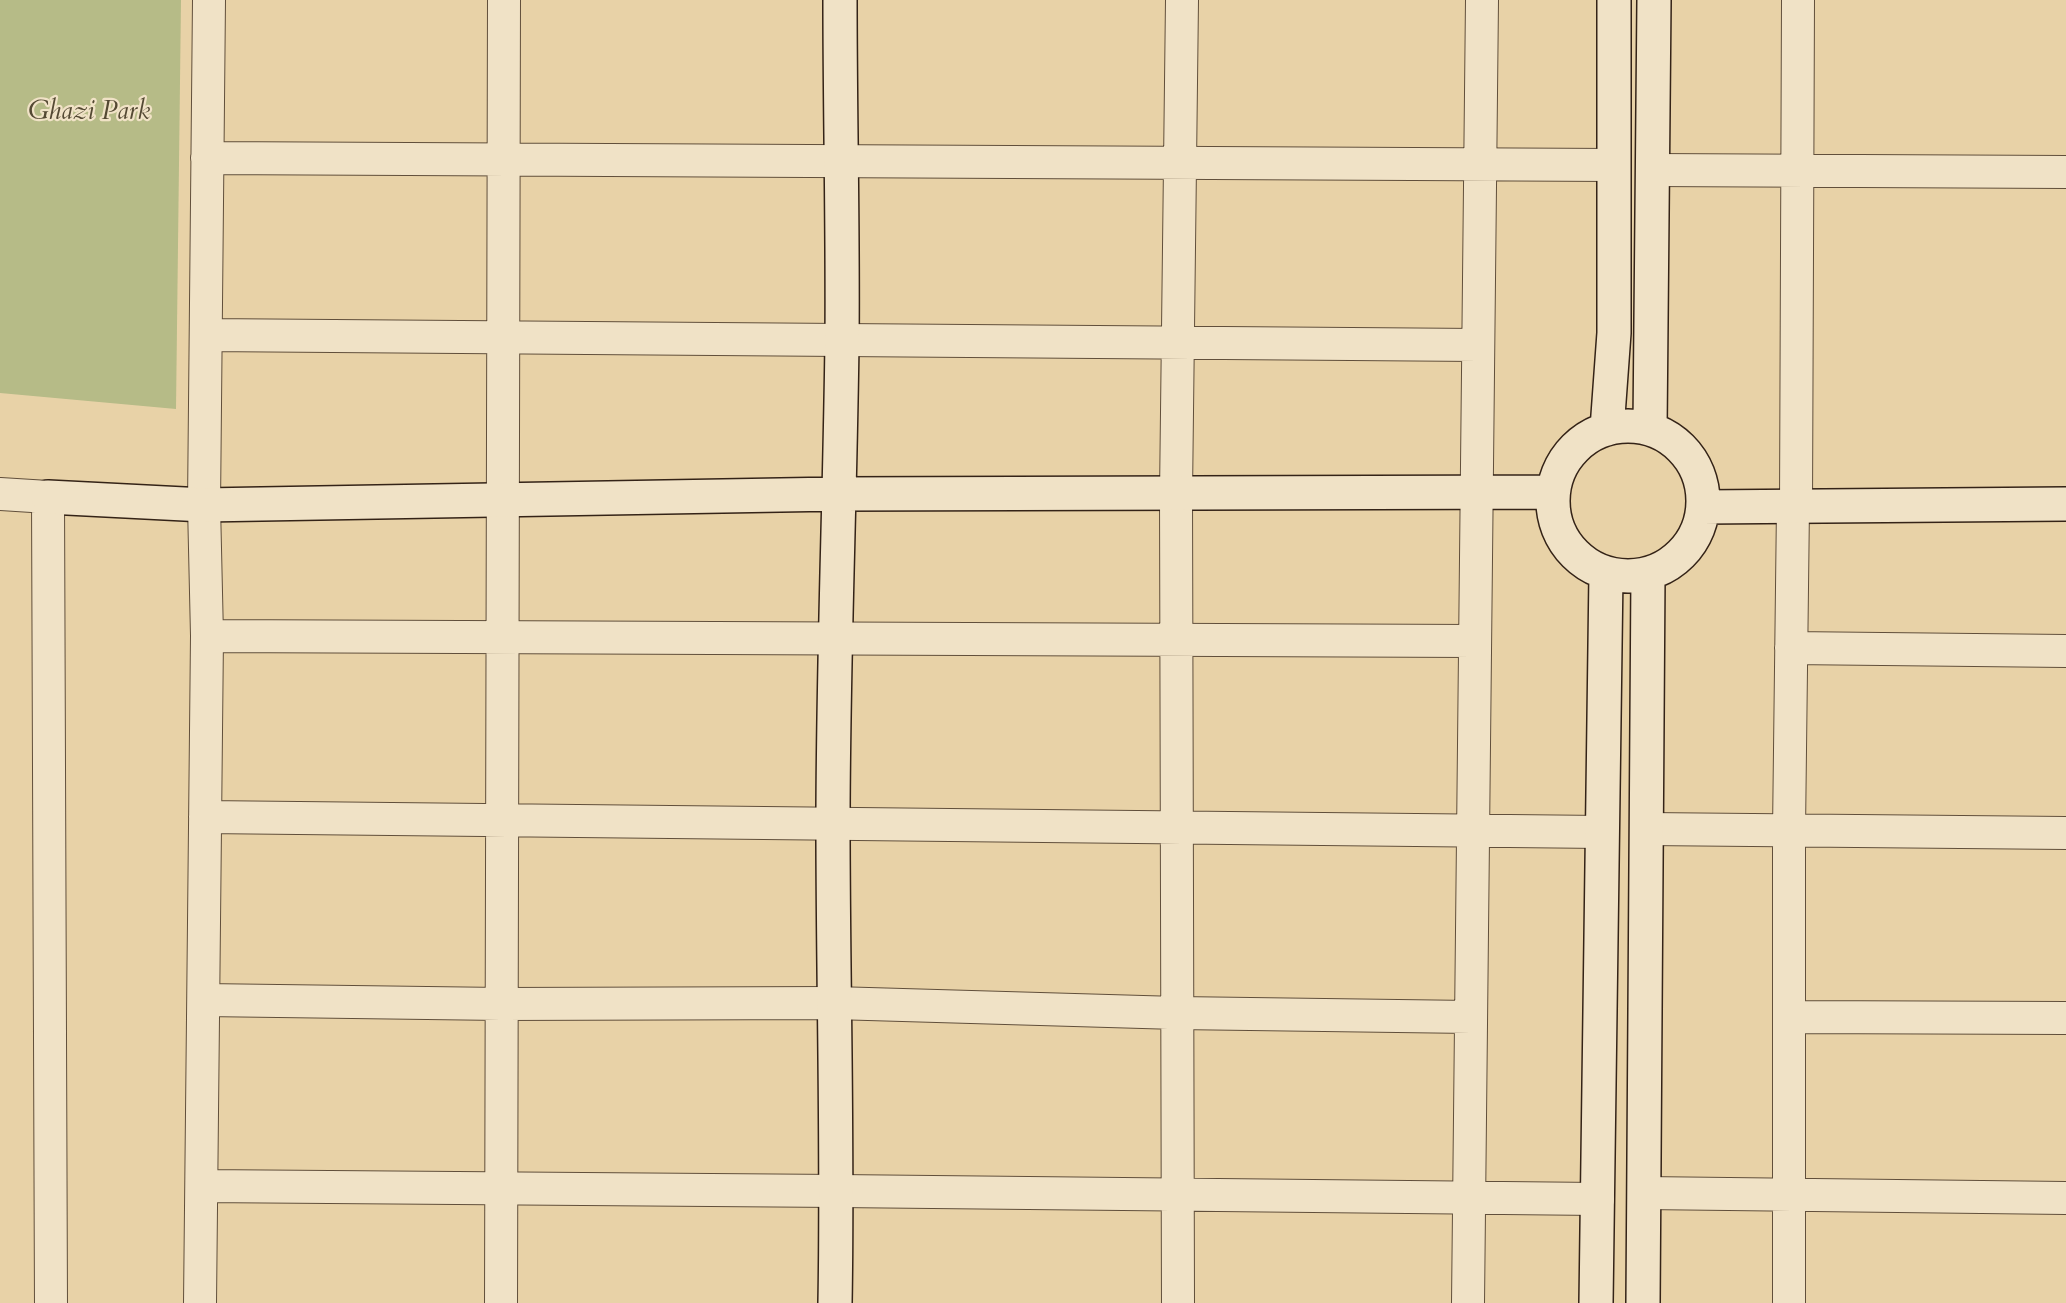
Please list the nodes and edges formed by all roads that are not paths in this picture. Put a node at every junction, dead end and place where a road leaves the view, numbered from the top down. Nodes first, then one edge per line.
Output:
1 (209, 0) edge
2 (504, 0) edge
3 (840, 0) edge
4 (1182, 0) edge
5 (1482, 0) edge
6 (1614, 0) edge
7 (1654, 0) edge
8 (1798, 0) edge
9 (207, 158) junction
10 (504, 158) junction
11 (840, 160) junction
12 (1180, 162) junction
13 (1480, 164) junction
14 (1614, 165) junction
15 (1652, 170) junction
16 (1798, 171) junction
17 (2066, 172) edge
18 (206, 335) junction
19 (503, 337) junction
20 (842, 340) junction
21 (1178, 342) junction
22 (1478, 345) junction
23 (1650, 428) junction
24 (1607, 429) junction
25 (1476, 492) junction
26 (1552, 492) junction
27 (0, 494) edge
28 (838, 494) junction
29 (1176, 494) junction
30 (48, 497) junction
31 (503, 500) junction
32 (2066, 504) edge
33 (204, 505) junction
34 (1795, 506) junction
35 (1703, 507) junction
36 (1606, 573) junction
37 (1648, 574) junction
38 (207, 636) junction
39 (502, 637) junction
40 (835, 638) junction
41 (1177, 639) junction
42 (1475, 641) junction
43 (1791, 648) junction
44 (2066, 651) edge
45 (205, 817) junction
46 (502, 820) junction
47 (833, 824) junction
48 (1177, 827) junction
49 (1647, 829) junction
50 (1473, 830) junction
51 (1789, 831) junction
52 (1602, 832) junction
53 (2066, 833) edge
54 (204, 1000) junction
55 (834, 1003) junction
56 (501, 1004) junction
57 (1177, 1013) junction
58 (1471, 1017) junction
59 (1790, 1017) junction
60 (2066, 1018) edge
61 (202, 1186) junction
62 (501, 1189) junction
63 (837, 1191) junction
64 (1644, 1193) junction
65 (1177, 1195) junction
66 (1789, 1195) junction
67 (1469, 1198) junction
68 (2066, 1198) edge
69 (1598, 1199) junction
70 (51, 1303) edge
71 (200, 1303) edge
72 (501, 1303) edge
73 (835, 1303) edge
74 (1178, 1303) edge
75 (1468, 1303) edge
76 (1596, 1303) edge
77 (1643, 1303) edge
78 (1789, 1303) edge

1 - 9 street
2 - 10 street
3 - 11 street
4 - 12 street
5 - 13 street
6 - 14 street
7 - 15 street
8 - 16 street
9 - 10 street
9 - 18 street
10 - 11 street
10 - 19 street
11 - 12 street
11 - 20 street
12 - 13 street
12 - 21 street
13 - 14 street
13 - 22 street
14 - 24 street
15 - 16 street
15 - 23 street
16 - 17 street
16 - 34 street
18 - 19 street
18 - 33 street
19 - 20 street
19 - 31 street
20 - 21 street
20 - 28 street
21 - 22 street
21 - 29 street
22 - 25 street
23 - 24 street
23 - 35 street
24 - 26 street
25 - 26 street
25 - 29 street
25 - 42 street
26 - 36 street
27 - 30 street
28 - 29 street
28 - 31 street
28 - 40 street
29 - 41 street
30 - 33 street
30 - 70 street
31 - 33 street
31 - 39 street
32 - 34 street
33 - 38 street
34 - 35 street
34 - 43 street
35 - 37 street
36 - 37 street
36 - 52 street
37 - 49 street
38 - 39 street
38 - 45 street
39 - 40 street
39 - 46 street
40 - 41 street
40 - 47 street
41 - 42 street
41 - 48 street
42 - 50 street
43 - 44 street
43 - 51 street
45 - 46 street
45 - 54 street
46 - 47 street
46 - 56 street
47 - 48 street
47 - 55 street
48 - 50 street
48 - 57 street
49 - 51 street
49 - 64 street
50 - 52 street
50 - 58 street
51 - 53 street
51 - 59 street
52 - 69 street
54 - 56 street
54 - 61 street
55 - 56 street
55 - 57 street
55 - 63 street
56 - 62 street
57 - 58 street
57 - 65 street
58 - 67 street
59 - 60 street
59 - 66 street
61 - 62 street
61 - 71 street
62 - 63 street
62 - 72 street
63 - 65 street
63 - 73 street
64 - 66 street
64 - 77 street
65 - 67 street
65 - 74 street
66 - 68 street
66 - 78 street
67 - 69 street
67 - 75 street
69 - 76 street

